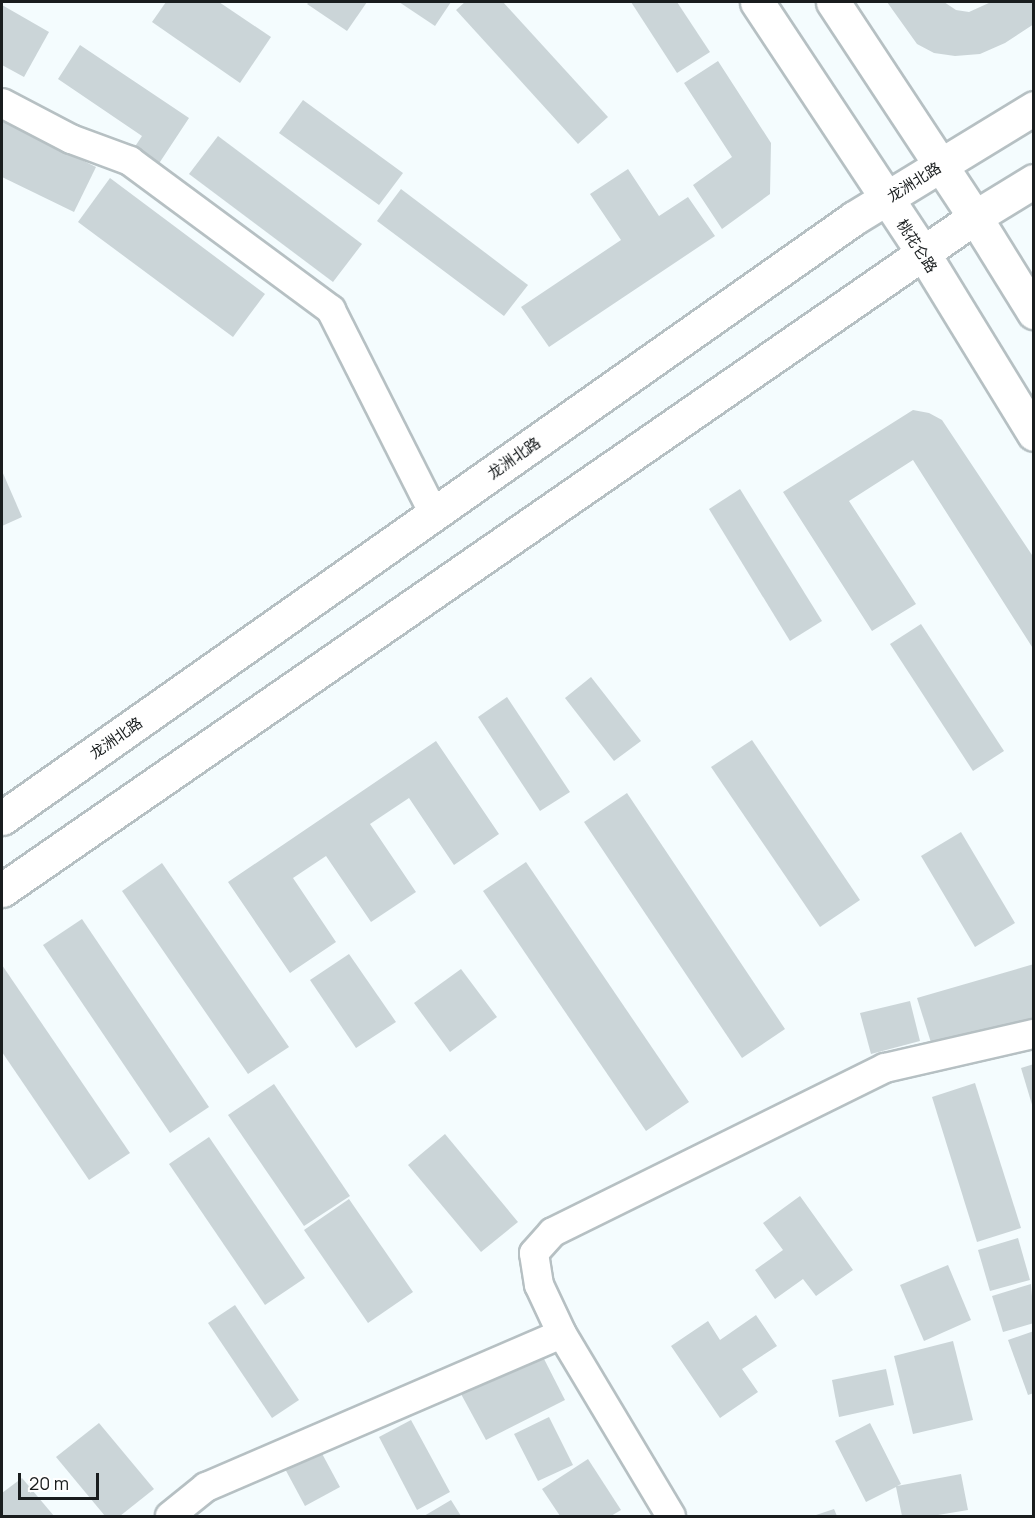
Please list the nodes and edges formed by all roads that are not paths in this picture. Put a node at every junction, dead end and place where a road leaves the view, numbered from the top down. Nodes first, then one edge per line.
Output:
1 (757, 2) edge
2 (833, 2) edge
3 (2, 103) edge
4 (1034, 108) edge
5 (940, 165) junction
6 (1034, 181) edge
7 (886, 199) junction
8 (975, 217) junction
9 (923, 253) junction
10 (1034, 312) edge
11 (1034, 434) edge
12 (434, 514) junction
13 (2, 818) edge
14 (2, 890) edge
15 (1034, 1034) edge
16 (562, 1334) junction
17 (170, 1516) edge
18 (671, 1516) edge

1 - 7 main road, 桃花仑路
2 - 5 main road
3 - 12 street
4 - 5 main road, 龙洲北路
5 - 7 main road, 龙洲北路
5 - 8 main road
6 - 8 main road
7 - 9 main road, 桃花仑路
7 - 12 main road, 龙洲北路
8 - 9 main road
8 - 10 main road
9 - 11 main road, 桃花仑路
9 - 14 main road
12 - 13 main road, 龙洲北路
15 - 16 street
16 - 17 street
16 - 18 street

